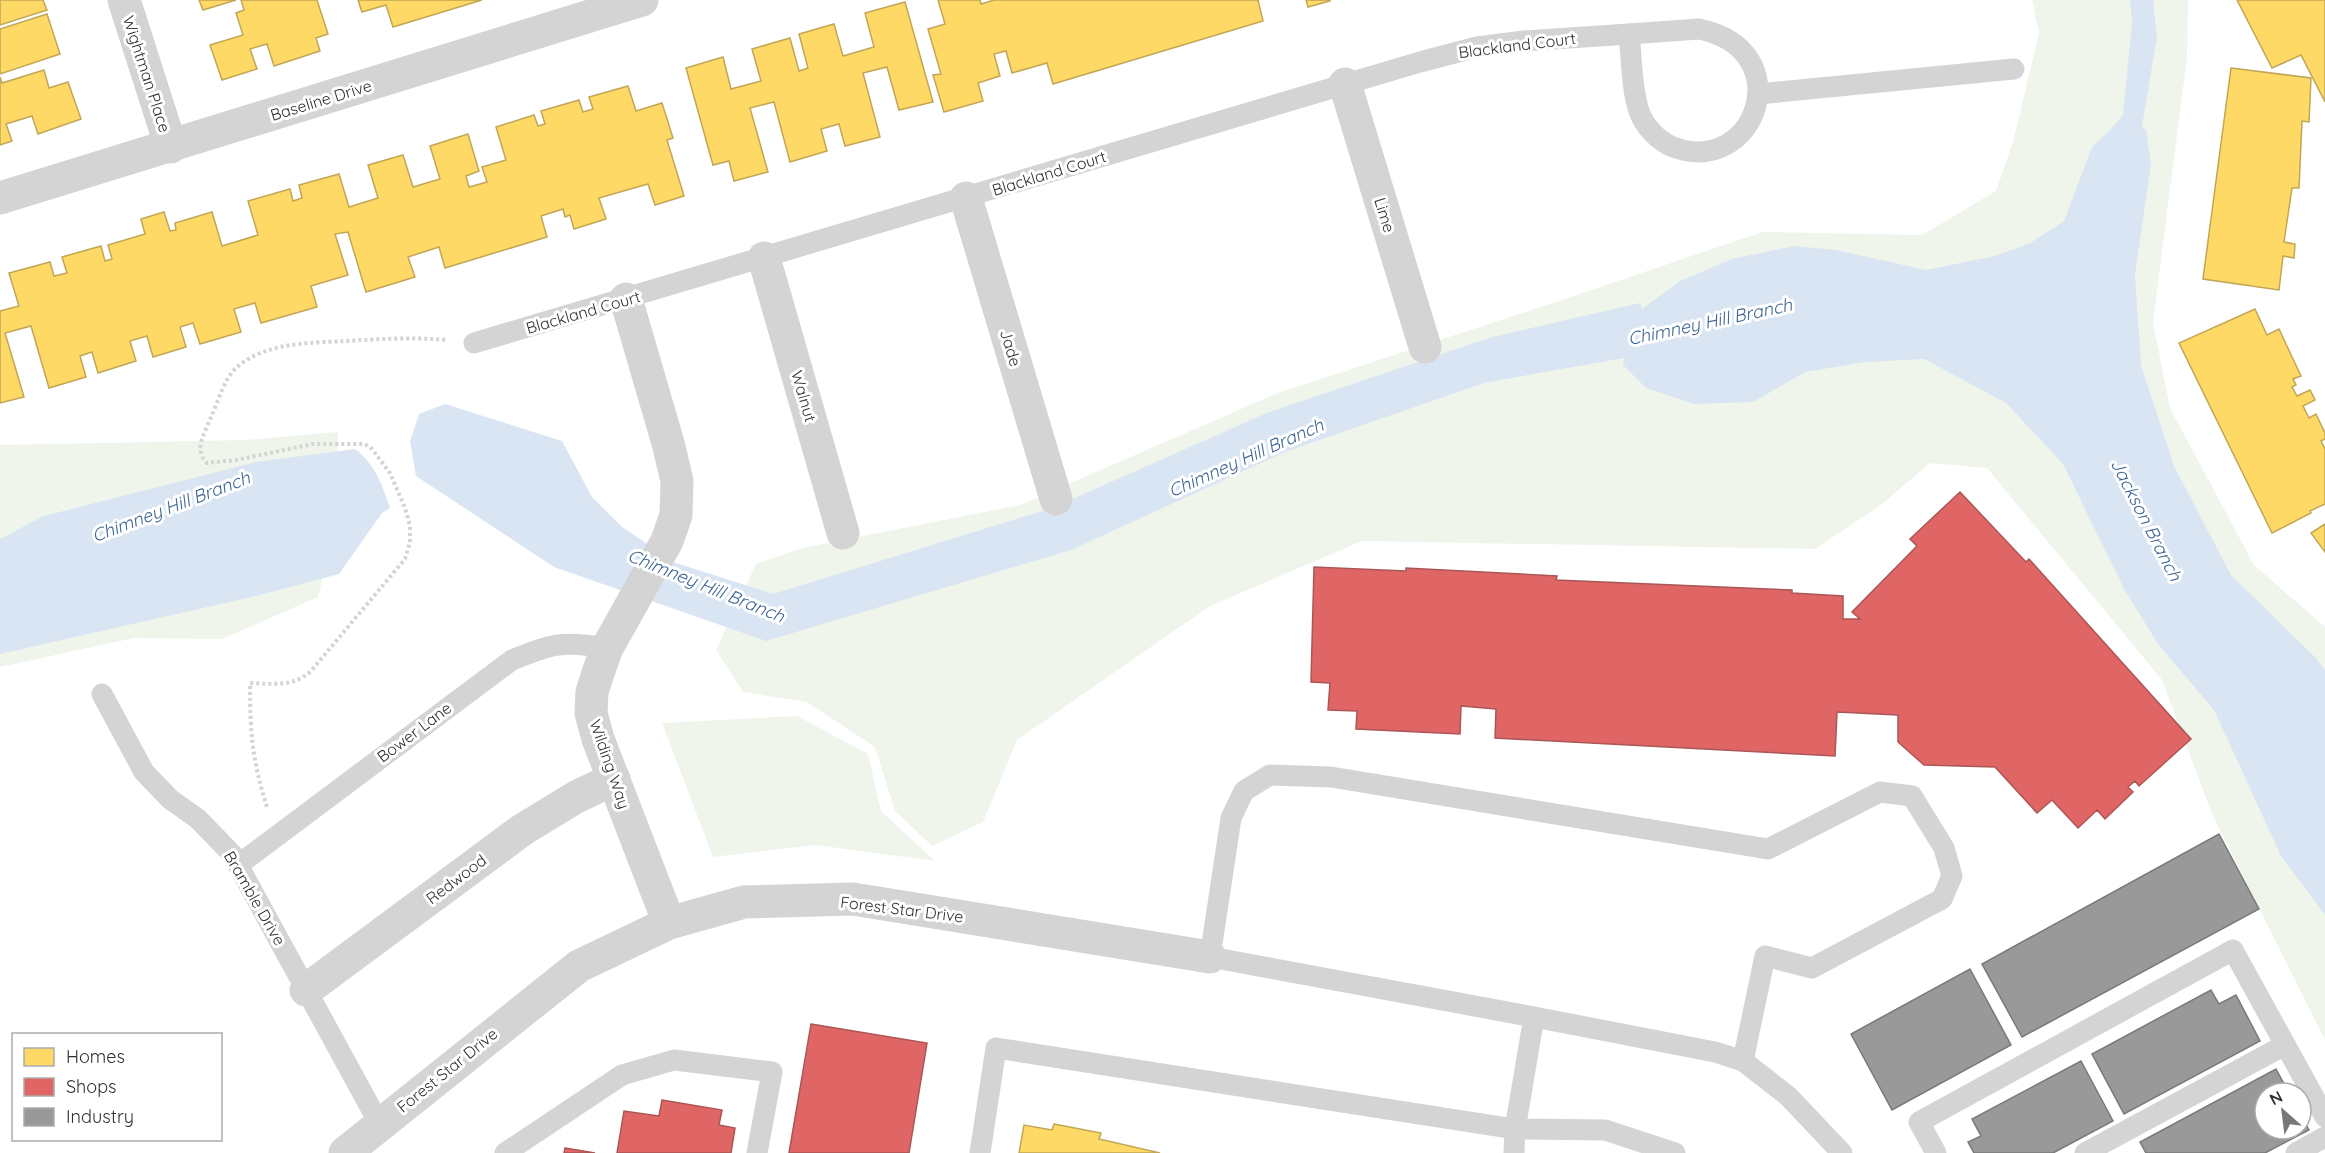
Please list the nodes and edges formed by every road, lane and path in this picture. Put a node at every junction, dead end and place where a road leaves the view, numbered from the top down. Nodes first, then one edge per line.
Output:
1 (124, 0) edge
2 (642, 0) edge
3 (578, 9) edge
4 (1629, 34) junction
5 (2014, 69) dead end
6 (1345, 84) junction
7 (1758, 94) junction
8 (171, 147) junction
9 (0, 198) edge
10 (966, 198) junction
11 (764, 258) junction
12 (626, 299) junction
13 (474, 344) joint
14 (1425, 347) dead end
15 (1056, 499) dead end
16 (843, 533) dead end
17 (614, 636) junction
18 (102, 694) dead end
19 (614, 779) junction
20 (276, 836) junction
21 (238, 865) junction
22 (669, 924) junction
23 (1210, 957) junction
24 (306, 990) junction
25 (1534, 1017) junction
26 (2285, 1045) junction
27 (1743, 1061) junction
28 (2325, 1117) edge
29 (380, 1125) junction
30 (1515, 1129) junction
31 (2325, 1137) edge
32 (345, 1153) edge
33 (505, 1153) edge
34 (757, 1153) edge
35 (980, 1153) edge
36 (1514, 1153) edge
37 (1675, 1153) edge
38 (1842, 1153) edge
39 (1936, 1153) edge
40 (2085, 1153) edge
41 (2296, 1153) edge

1 - 8 street, Wightman Place
2 - 3 street, Baseline Drive
3 - 8 street, Baseline Drive
4 - 6 lane, Blackland Court
4 - 7 lane
4 - 7 lane
5 - 7 lane
6 - 10 lane, Blackland Court
6 - 14 street, Lime
8 - 9 street, Baseline Drive
10 - 11 lane, Blackland Court
10 - 15 street, Jade
11 - 12 lane, Blackland Court
11 - 16 street, Walnut
12 - 13 lane, Blackland Court
12 - 17 street, Wilding Way
13 - 20 path
17 - 19 street, Wilding Way
17 - 20 lane, Bower Lane
18 - 21 lane, Bramble Drive
19 - 22 street, Wilding Way
19 - 24 street, Redwood
20 - 21 lane, Bower Lane
21 - 24 lane, Bramble Drive
22 - 23 street, Forest Star Drive
22 - 29 street, Forest Star Drive
23 - 25 lane
23 - 27 lane
24 - 29 lane, Bramble Drive
25 - 27 lane
25 - 30 lane
26 - 28 lane
26 - 39 lane
26 - 40 lane
27 - 38 lane
29 - 32 street, Forest Star Drive
30 - 35 lane
30 - 36 lane
30 - 37 lane
31 - 41 lane
33 - 34 lane

